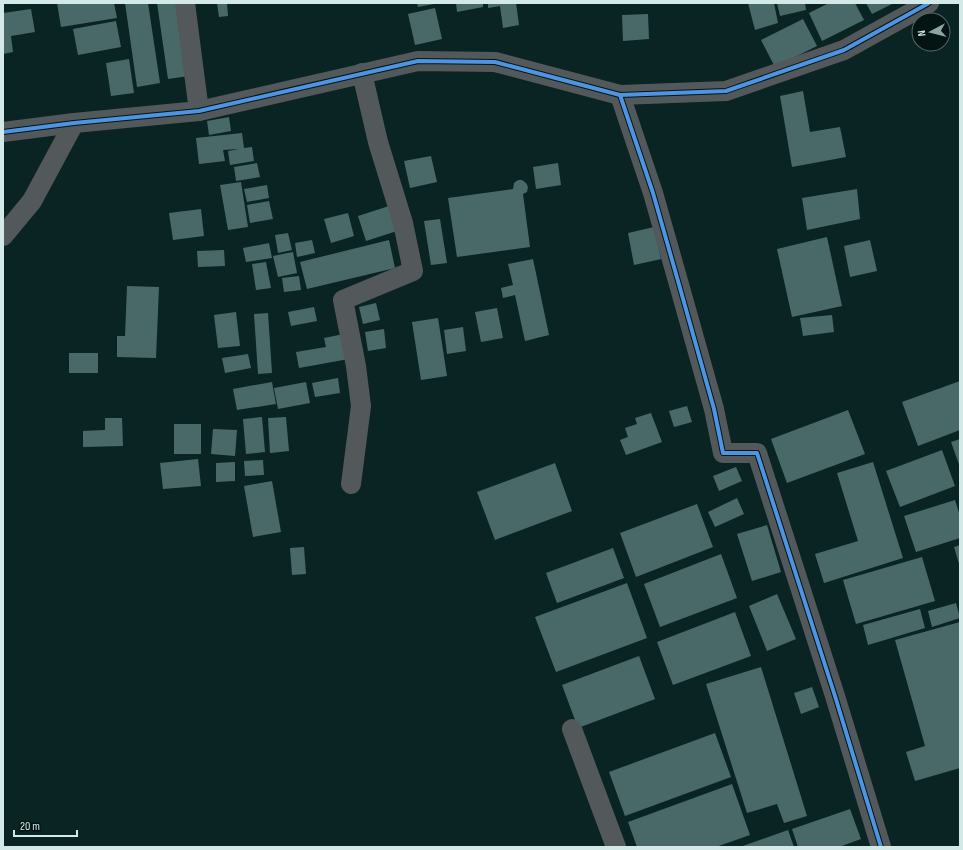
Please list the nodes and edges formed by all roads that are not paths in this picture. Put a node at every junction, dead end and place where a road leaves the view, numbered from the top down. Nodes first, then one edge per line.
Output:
1 (185, 3) edge
2 (929, 3) edge
3 (362, 73) junction
4 (620, 95) junction
5 (199, 111) junction
6 (74, 123) junction
7 (3, 132) edge
8 (3, 236) edge
9 (351, 484) dead end
10 (572, 729) dead end
11 (616, 847) edge
12 (881, 847) edge

1 - 5 street
2 - 4 street
3 - 4 street
3 - 5 street
3 - 9 street
4 - 12 street
5 - 6 street
6 - 7 street
6 - 8 street
10 - 11 street

